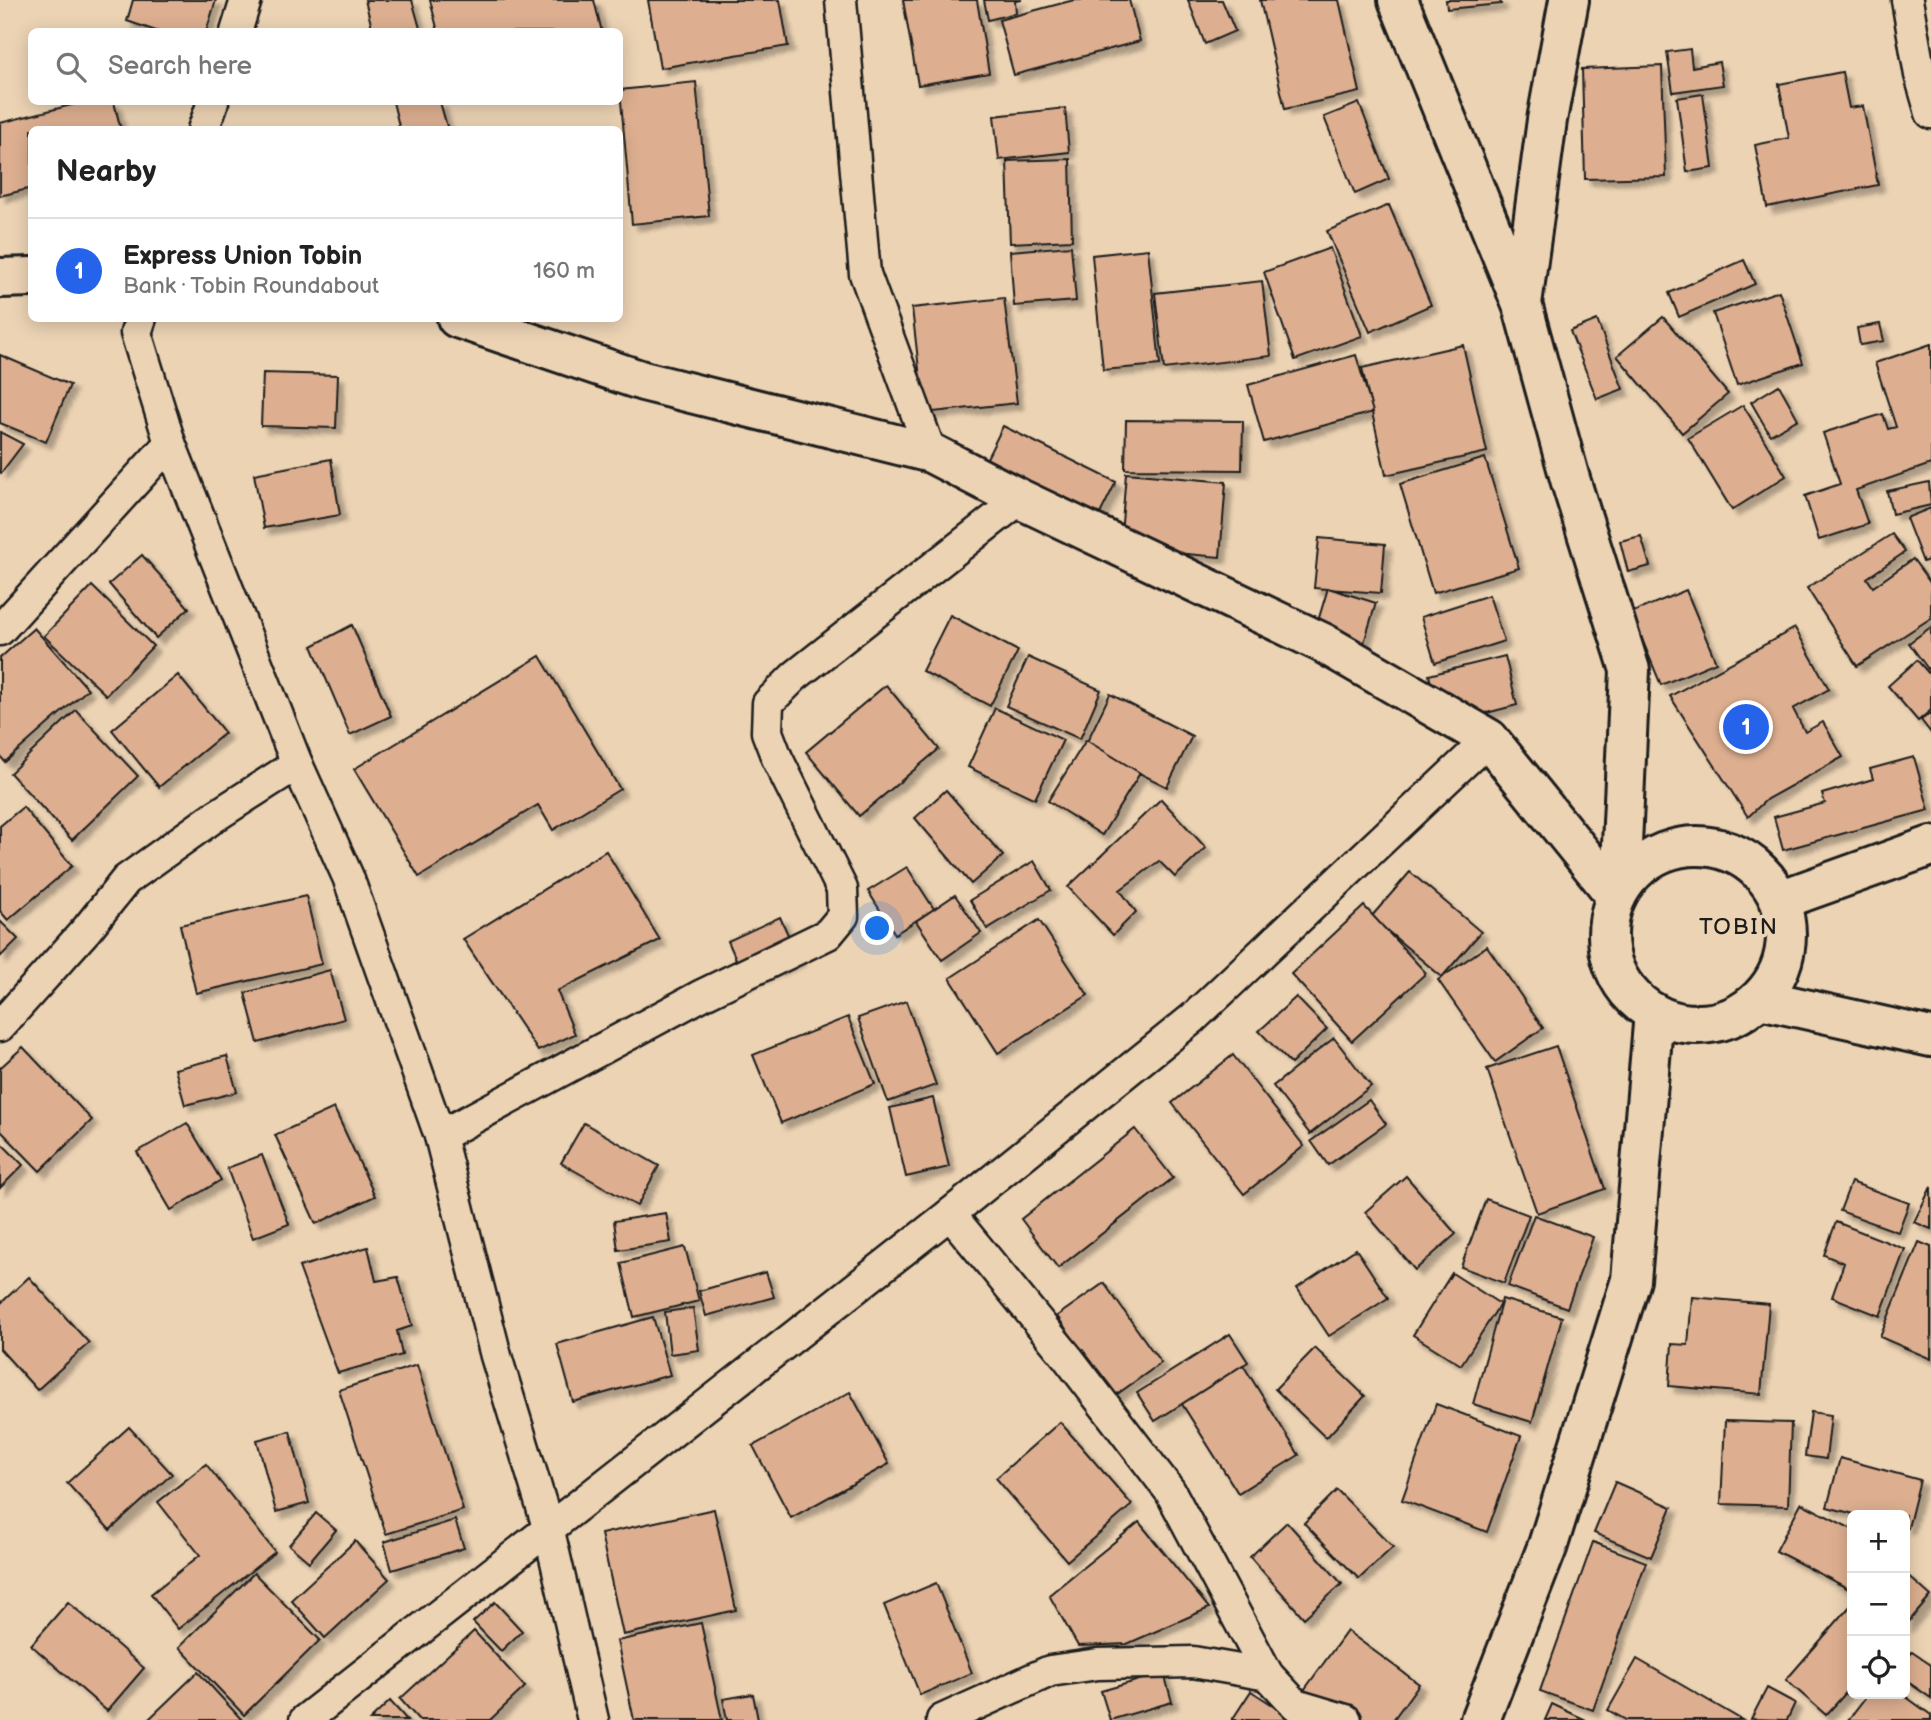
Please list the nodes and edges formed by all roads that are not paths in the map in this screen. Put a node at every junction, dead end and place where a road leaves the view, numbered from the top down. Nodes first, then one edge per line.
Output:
1 (246, 0) edge
2 (841, 0) edge
3 (1398, 0) edge
4 (1569, 0) edge
5 (1907, 0) edge
6 (237, 28) edge
7 (1925, 74) edge
8 (212, 105) edge
9 (1931, 113) edge
10 (204, 126) edge
11 (28, 277) edge
12 (0, 278) edge
13 (1522, 304) junction
14 (140, 322) edge
15 (469, 322) edge
16 (170, 443) junction
17 (931, 453) junction
18 (1020, 499) junction
19 (0, 630) edge
20 (1489, 739) junction
21 (297, 764) junction
22 (1931, 846) edge
23 (1618, 892) junction
24 (1780, 900) junction
25 (1760, 999) junction
26 (1654, 1013) junction
27 (0, 1026) edge
28 (1931, 1037) edge
29 (440, 1136) junction
30 (950, 1214) junction
31 (548, 1527) junction
32 (1268, 1675) junction
33 (305, 1720) edge
34 (593, 1720) edge
35 (942, 1720) edge
36 (1346, 1720) edge
37 (1479, 1720) edge

1 - 6 street
2 - 17 street
3 - 13 main road
4 - 13 main road
5 - 7 street
7 - 9 street
8 - 10 street
11 - 12 main road
13 - 23 main road
14 - 16 street
15 - 17 main road
16 - 19 street
16 - 21 street
17 - 18 main road
18 - 20 main road
18 - 29 street
20 - 23 main road
20 - 30 street
21 - 27 street
21 - 29 street
22 - 24 main road
23 - 24 main road
23 - 26 main road
24 - 25 main road
25 - 26 main road
25 - 28 main road
26 - 37 main road
29 - 31 street
30 - 31 street
30 - 32 street
31 - 33 street
31 - 34 street
32 - 35 street
32 - 36 street

